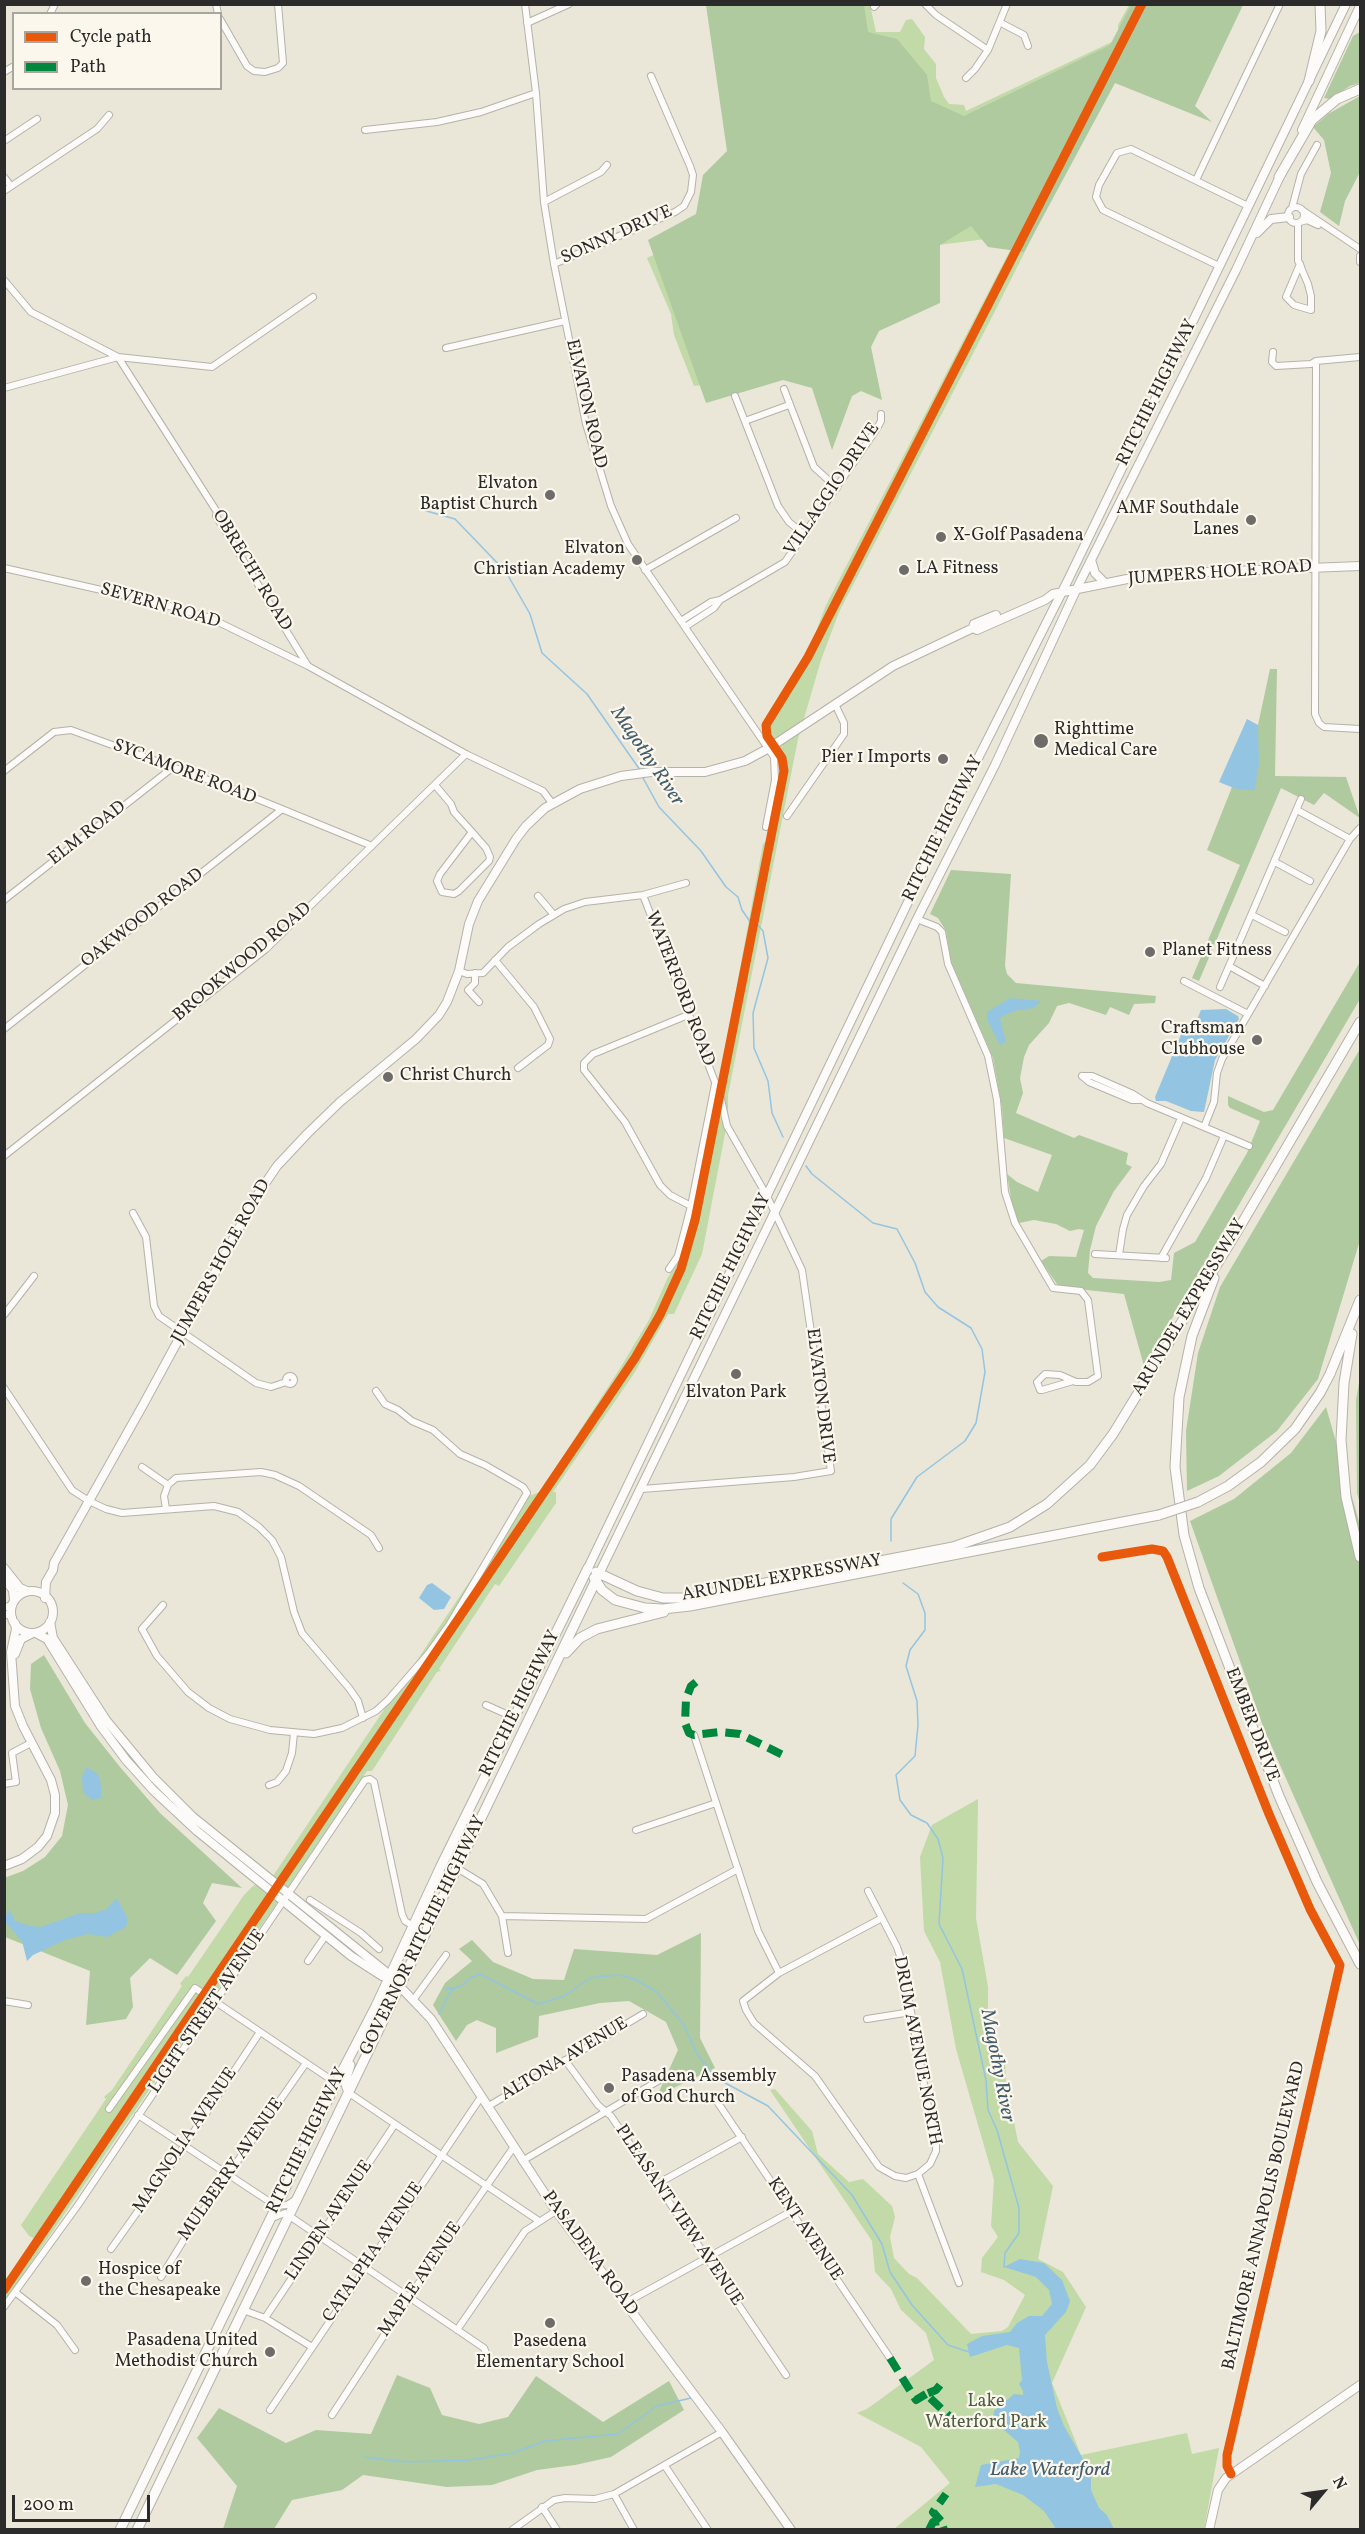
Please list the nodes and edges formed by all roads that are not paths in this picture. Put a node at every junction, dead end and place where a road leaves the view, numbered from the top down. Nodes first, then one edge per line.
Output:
1 (278, 4) edge
2 (525, 4) edge
3 (569, 4) edge
4 (925, 4) edge
5 (1007, 4) edge
6 (1280, 4) edge
7 (1320, 4) edge
8 (1346, 4) edge
9 (1360, 6) edge
10 (222, 22) edge
11 (527, 23) junction
12 (1000, 23) junction
13 (1028, 46) dead end
14 (988, 50) junction
15 (651, 76) dead end
16 (966, 78) dead end
17 (1309, 81) junction
18 (1360, 88) edge
19 (536, 93) junction
20 (109, 115) dead end
21 (37, 119) dead end
22 (365, 130) dead end
23 (4, 141) edge
24 (1317, 145) dead end
25 (607, 165) dead end
26 (4, 177) edge
27 (1279, 177) junction
28 (1196, 180) junction
29 (11, 186) junction
30 (4, 191) edge
31 (544, 202) junction
32 (1248, 206) junction
33 (1302, 210) junction
34 (1291, 212) junction
35 (1241, 220) junction
36 (1299, 222) junction
37 (1348, 241) junction
38 (1248, 245) junction
39 (1360, 249) edge
40 (1360, 256) edge
41 (1360, 262) edge
42 (554, 264) junction
43 (1300, 264) junction
44 (1219, 266) junction
45 (4, 280) edge
46 (1224, 293) junction
47 (314, 297) dead end
48 (565, 321) junction
49 (446, 348) dead end
50 (1274, 352) dead end
51 (118, 357) junction
52 (1360, 357) edge
53 (1316, 362) junction
54 (4, 388) edge
55 (784, 389) dead end
56 (735, 396) dead end
57 (789, 405) junction
58 (881, 414) dead end
59 (745, 421) junction
60 (837, 489) junction
61 (736, 518) dead end
62 (805, 535) junction
63 (1091, 560) junction
64 (1360, 566) edge
65 (4, 568) edge
66 (1315, 568) junction
67 (645, 570) junction
68 (1106, 583) junction
69 (1077, 588) junction
70 (1062, 592) junction
71 (1047, 597) junction
72 (1031, 606) junction
73 (1048, 617) junction
74 (683, 624) junction
75 (973, 628) junction
76 (308, 666) junction
77 (835, 704) junction
78 (1360, 729) edge
79 (769, 748) junction
80 (466, 754) junction
81 (8, 765) edge
82 (172, 768) junction
83 (4, 771) edge
84 (435, 785) junction
85 (1301, 799) dead end
86 (552, 803) junction
87 (281, 810) junction
88 (1297, 810) junction
89 (788, 816) dead end
90 (766, 827) dead end
91 (1360, 828) edge
92 (472, 832) junction
93 (1350, 839) junction
94 (372, 846) junction
95 (1275, 862) junction
96 (1310, 881) dead end
97 (686, 883) dead end
98 (643, 895) junction
99 (538, 896) dead end
100 (4, 900) edge
101 (554, 915) junction
102 (1252, 915) junction
103 (917, 919) junction
104 (1285, 932) dead end
105 (495, 960) junction
106 (1229, 966) junction
107 (459, 971) junction
108 (476, 973) junction
109 (1184, 981) dead end
110 (1265, 986) junction
111 (1220, 987) dead end
112 (479, 1002) dead end
113 (1248, 1014) junction
114 (688, 1015) junction
115 (1360, 1022) edge
116 (4, 1029) edge
117 (518, 1068) dead end
118 (715, 1084) junction
119 (1140, 1100) junction
120 (1181, 1118) junction
121 (1204, 1127) junction
122 (1224, 1136) junction
123 (1249, 1146) dead end
124 (4, 1156) edge
125 (767, 1196) junction
126 (691, 1206) junction
127 (775, 1212) junction
128 (133, 1213) dead end
129 (1238, 1230) junction
130 (1095, 1254) dead end
131 (1119, 1255) junction
132 (669, 1269) dead end
133 (34, 1276) dead end
134 (1360, 1300) edge
135 (1357, 1311) junction
136 (4, 1315) edge
137 (183, 1332) junction
138 (1072, 1381) junction
139 (286, 1382) dead end
140 (4, 1388) edge
141 (376, 1391) dead end
142 (142, 1467) dead end
143 (168, 1485) junction
144 (642, 1489) junction
145 (89, 1501) junction
146 (166, 1509) junction
147 (379, 1548) dead end
148 (1102, 1557) dead end
149 (1360, 1557) edge
150 (54, 1564) junction
151 (4, 1568) edge
152 (588, 1568) junction
153 (598, 1577) junction
154 (4, 1578) edge
155 (29, 1591) junction
156 (45, 1598) junction
157 (10, 1604) edge
158 (163, 1605) dead end
159 (690, 1606) junction
160 (4, 1613) edge
161 (14, 1621) junction
162 (50, 1622) junction
163 (33, 1633) junction
164 (11, 1663) junction
165 (555, 1666) junction
166 (486, 1704) dead end
167 (363, 1718) junction
168 (515, 1718) junction
169 (294, 1733) junction
170 (694, 1736) dead end
171 (31, 1743) junction
172 (4, 1784) edge
173 (269, 1785) dead end
174 (716, 1803) junction
175 (636, 1830) dead end
176 (4, 1866) edge
177 (457, 1868) junction
178 (738, 1869) junction
179 (868, 1891) dead end
180 (289, 1893) junction
181 (310, 1900) dead end
182 (283, 1901) junction
183 (502, 1916) junction
184 (882, 1918) junction
185 (350, 1926) junction
186 (412, 1926) junction
187 (326, 1935) junction
188 (343, 1936) junction
189 (379, 1949) dead end
190 (508, 1953) dead end
191 (446, 1955) dead end
192 (308, 1961) dead end
193 (1360, 1964) edge
194 (1340, 1965) joint
195 (779, 1973) junction
196 (389, 1977) junction
197 (400, 1986) junction
198 (414, 1999) junction
199 (733, 2000) dead end
200 (4, 2001) edge
201 (214, 2001) junction
202 (743, 2001) junction
203 (28, 2005) dead end
204 (911, 2012) junction
205 (643, 2014) dead end
206 (867, 2019) dead end
207 (260, 2032) junction
208 (358, 2040) junction
209 (565, 2060) junction
210 (306, 2063) junction
211 (668, 2075) dead end
212 (336, 2083) junction
213 (349, 2093) junction
214 (481, 2097) junction
215 (718, 2103) dead end
216 (487, 2107) junction
217 (109, 2109) dead end
218 (605, 2111) junction
219 (138, 2115) junction
220 (395, 2124) junction
221 (742, 2137) junction
222 (327, 2138) junction
223 (185, 2145) junction
224 (513, 2148) junction
225 (441, 2154) junction
226 (522, 2161) junction
227 (918, 2174) junction
228 (228, 2175) junction
229 (487, 2184) junction
230 (657, 2184) junction
231 (298, 2198) junction
232 (276, 2206) junction
233 (556, 2211) junction
234 (792, 2211) junction
235 (290, 2216) junction
236 (269, 2220) junction
237 (538, 2221) junction
238 (318, 2236) junction
239 (111, 2249) dead end
240 (706, 2258) junction
241 (365, 2267) junction
242 (160, 2277) dead end
243 (959, 2283) dead end
244 (15, 2292) junction
245 (409, 2297) junction
246 (625, 2303) junction
247 (4, 2307) edge
248 (243, 2310) junction
249 (266, 2318) junction
250 (457, 2330) junction
251 (312, 2347) junction
252 (75, 2350) dead end
253 (890, 2358) dead end
254 (490, 2362) dead end
255 (786, 2375) dead end
256 (1360, 2385) edge
257 (270, 2410) dead end
258 (332, 2415) dead end
259 (722, 2432) junction
260 (165, 2437) junction
261 (179, 2444) junction
262 (665, 2466) junction
263 (1231, 2474) junction
264 (614, 2494) junction
265 (542, 2507) junction
266 (120, 2529) edge
267 (137, 2529) edge
268 (512, 2529) edge
269 (557, 2529) edge
270 (634, 2529) edge
271 (708, 2529) edge
272 (791, 2529) edge
273 (1209, 2529) edge

1 - 10 street
2 - 11 street, ELVATON ROAD
3 - 11 street
4 - 14 street
5 - 12 street
6 - 28 street
7 - 17 highway
8 - 17 main road, RITCHIE HIGHWAY
9 - 27 main road, RITCHIE HIGHWAY
11 - 19 street, ELVATON ROAD
12 - 13 street
12 - 14 street
14 - 16 street
15 - 42 street, SONNY DRIVE
17 - 32 main road, RITCHIE HIGHWAY
18 - 27 highway
19 - 22 street
19 - 31 street, ELVATON ROAD
20 - 29 street
21 - 23 street
24 - 34 street
25 - 31 street
26 - 29 street
27 - 38 main road, RITCHIE HIGHWAY
28 - 32 street
28 - 44 street
29 - 30 street
31 - 42 street, ELVATON ROAD
32 - 35 main road, RITCHIE HIGHWAY
33 - 34 street
33 - 36 street
33 - 37 street
34 - 36 street
34 - 38 main road
35 - 44 main road, RITCHIE HIGHWAY
35 - 46 main road
36 - 37 street
36 - 43 street
37 - 39 street
38 - 46 main road, RITCHIE HIGHWAY
40 - 41 street
42 - 48 street, ELVATON ROAD
43 - 43 street
44 - 70 main road, RITCHIE HIGHWAY
45 - 51 street
46 - 63 main road, RITCHIE HIGHWAY
47 - 51 street
48 - 49 street
48 - 67 street, ELVATON ROAD
50 - 53 street
51 - 54 street
51 - 76 street, OBRECHT ROAD
52 - 53 street
53 - 66 street
55 - 57 street
56 - 59 street
57 - 59 street
57 - 60 street
58 - 60 street, VILLAGGIO DRIVE
59 - 62 street
60 - 62 street, VILLAGGIO DRIVE
61 - 67 street
62 - 74 street, VILLAGGIO DRIVE
63 - 68 main road
63 - 69 main road, RITCHIE HIGHWAY
64 - 66 main road, JUMPERS HOLE ROAD
65 - 76 street, SEVERN ROAD
66 - 68 main road, JUMPERS HOLE ROAD
66 - 78 street
67 - 74 street, ELVATON ROAD
68 - 69 main road, JUMPERS HOLE ROAD
69 - 70 main road, JUMPERS HOLE ROAD
69 - 103 main road, RITCHIE HIGHWAY
70 - 71 main road, JUMPERS HOLE ROAD
70 - 73 main road, RITCHIE HIGHWAY
71 - 72 main road, JUMPERS HOLE ROAD
71 - 75 main road, JUMPERS HOLE ROAD
72 - 73 main road
72 - 75 main road, JUMPERS HOLE ROAD
73 - 125 main road, RITCHIE HIGHWAY
74 - 79 street, ELVATON ROAD
75 - 77 main road, JUMPERS HOLE ROAD
76 - 80 street, OBRECHT ROAD
77 - 79 main road, JUMPERS HOLE ROAD
77 - 89 street
79 - 86 main road, JUMPERS HOLE ROAD
79 - 90 street, ELVATON ROAD
80 - 84 street, BROOKWOOD ROAD
80 - 86 street, OBRECHT ROAD
81 - 82 street, SYCAMORE ROAD
81 - 83 street, SYCAMORE ROAD
82 - 87 street, SYCAMORE ROAD
82 - 100 street, ELM ROAD
84 - 92 street
84 - 94 street, BROOKWOOD ROAD
85 - 88 street
86 - 107 main road, JUMPERS HOLE ROAD
87 - 94 street, SYCAMORE ROAD
87 - 116 street, OAKWOOD ROAD
88 - 93 street
88 - 95 street
91 - 93 street
92 - 92 street
93 - 110 street
94 - 124 street, BROOKWOOD ROAD
95 - 96 street
95 - 102 street
97 - 98 street
98 - 101 street
98 - 114 street, WATERFORD ROAD
99 - 101 street
101 - 105 street
102 - 104 street
102 - 106 street
103 - 127 main road, RITCHIE HIGHWAY
103 - 138 street
105 - 108 street
105 - 117 street
106 - 110 street
106 - 111 street
107 - 108 street
107 - 137 main road, JUMPERS HOLE ROAD
108 - 112 street
109 - 113 street
110 - 113 street
113 - 121 street
114 - 118 street, WATERFORD ROAD
114 - 126 street
115 - 129 highway, ARUNDEL EXPRESSWAY
118 - 125 street, WATERFORD ROAD
118 - 126 street
119 - 119 street
119 - 120 street
120 - 121 street
120 - 131 street
121 - 122 street
122 - 123 street
122 - 131 street
125 - 127 street, WATERFORD ROAD
125 - 152 main road, RITCHIE HIGHWAY
126 - 132 street
127 - 144 main road, RITCHIE HIGHWAY
127 - 144 street, ELVATON DRIVE
128 - 137 street
129 - 153 highway, ARUNDEL EXPRESSWAY
129 - 193 highway
130 - 131 street
133 - 136 street
134 - 135 highway, ARUNDEL EXPRESSWAY
135 - 149 highway
135 - 159 highway, ARUNDEL EXPRESSWAY, bridge
137 - 139 street
137 - 145 main road, JUMPERS HOLE ROAD
138 - 138 street
140 - 145 street
141 - 167 street
142 - 143 street
143 - 146 street
143 - 147 street
144 - 153 main road, RITCHIE HIGHWAY
145 - 146 street
145 - 150 main road, JUMPERS HOLE ROAD
146 - 167 street
148 - 194 street, EMBER DRIVE
150 - 155 main road, JUMPERS HOLE ROAD
150 - 156 main road, JUMPERS HOLE ROAD
151 - 155 main road
152 - 153 highway, ARUNDEL EXPRESSWAY
152 - 168 highway, RITCHIE HIGHWAY
153 - 159 highway, ARUNDEL EXPRESSWAY
153 - 165 highway, RITCHIE HIGHWAY
154 - 157 main road
155 - 156 main road
155 - 157 main road
156 - 162 main road
157 - 161 main road
158 - 169 street
159 - 165 highway
160 - 161 street
161 - 163 main road
161 - 164 main road
162 - 163 main road
162 - 180 main road
163 - 164 main road
163 - 182 main road
164 - 171 main road
165 - 177 highway, GOVERNOR RITCHIE HIGHWAY
166 - 168 street
167 - 169 street
168 - 186 highway, RITCHIE HIGHWAY
169 - 173 street
170 - 174 street
171 - 172 street
171 - 176 main road
174 - 175 street
174 - 178 street
177 - 183 street
177 - 197 highway, GOVERNOR RITCHIE HIGHWAY
178 - 183 street
178 - 195 street
179 - 184 street, DRUM AVENUE NORTH
180 - 182 street, LIGHT STREET AVENUE
180 - 186 street, LIGHT STREET AVENUE
180 - 188 main road
181 - 185 street
182 - 187 main road
182 - 201 street, LIGHT STREET AVENUE
183 - 190 street
184 - 195 street
184 - 204 street, DRUM AVENUE NORTH
185 - 188 street
185 - 189 street
186 - 196 highway, RITCHIE HIGHWAY
187 - 192 street
187 - 196 main road
188 - 196 main road
191 - 198 street
194 - 263 street, BALTIMORE ANNAPOLIS BOULEVARD
195 - 202 street
196 - 197 main road, PASADENA ROAD
196 - 208 highway, RITCHIE HIGHWAY
197 - 198 main road, PASADENA ROAD
197 - 213 highway, GOVERNOR RITCHIE HIGHWAY
198 - 214 main road, PASADENA ROAD
199 - 202 street
200 - 203 street
201 - 207 street
201 - 217 street
201 - 219 street, LIGHT STREET AVENUE
202 - 227 street
204 - 206 street
204 - 227 street, DRUM AVENUE NORTH
205 - 209 street, ALTONA AVENUE
207 - 210 street
207 - 223 street, MAGNOLIA AVENUE
208 - 212 highway, RITCHIE HIGHWAY
208 - 213 highway
209 - 216 street, ALTONA AVENUE
209 - 218 street, PLEASANT VIEW AVENUE
210 - 212 street
210 - 228 street, MULBERRY AVENUE
211 - 218 street
212 - 222 highway
212 - 232 highway, RITCHIE HIGHWAY
213 - 220 street
213 - 222 highway, GOVERNOR RITCHIE HIGHWAY
214 - 216 main road, PASADENA ROAD
214 - 225 street, CATALPHA AVENUE
215 - 221 street, KENT AVENUE
216 - 224 main road, PASADENA ROAD
218 - 226 street
218 - 230 street, PLEASANT VIEW AVENUE
219 - 223 street
219 - 244 street, LIGHT STREET AVENUE
220 - 225 street
220 - 238 street, LINDEN AVENUE
221 - 230 street
221 - 234 street, KENT AVENUE
222 - 231 highway, GOVERNOR RITCHIE HIGHWAY
223 - 228 street
223 - 239 street, MAGNOLIA AVENUE
224 - 226 main road, PASADENA ROAD
224 - 229 street, MAPLE AVENUE
225 - 229 street
225 - 241 street, CATALPHA AVENUE
226 - 233 main road, PASADENA ROAD
227 - 243 street
228 - 232 street
228 - 242 street, MULBERRY AVENUE
229 - 237 street
229 - 245 street, MAPLE AVENUE
230 - 240 street, PLEASANT VIEW AVENUE
231 - 232 street
231 - 235 highway, GOVERNOR RITCHIE HIGHWAY
232 - 236 highway, RITCHIE HIGHWAY
233 - 237 street
233 - 246 main road, PASADENA ROAD
234 - 240 street
234 - 253 street, KENT AVENUE
235 - 236 street
235 - 238 street
235 - 248 highway, GOVERNOR RITCHIE HIGHWAY
236 - 260 highway, RITCHIE HIGHWAY
237 - 250 street
238 - 241 street
238 - 249 street, LINDEN AVENUE
240 - 246 street
240 - 255 street, PLEASANT VIEW AVENUE
241 - 245 street
241 - 251 street, CATALPHA AVENUE
244 - 247 street, LIGHT STREET AVENUE
244 - 252 street
245 - 250 street
245 - 258 street, MAPLE AVENUE
246 - 259 main road, PASADENA ROAD
248 - 249 street
248 - 261 highway, GOVERNOR RITCHIE HIGHWAY
249 - 251 street
250 - 254 street
251 - 257 street, CATALPHA AVENUE
256 - 263 main road
259 - 262 street
259 - 272 main road, PASADENA ROAD
260 - 261 highway
260 - 266 highway, RITCHIE HIGHWAY
261 - 267 highway, GOVERNOR RITCHIE HIGHWAY
262 - 264 street
262 - 271 street
263 - 273 main road
264 - 265 street
264 - 270 street
265 - 268 street
265 - 269 street

